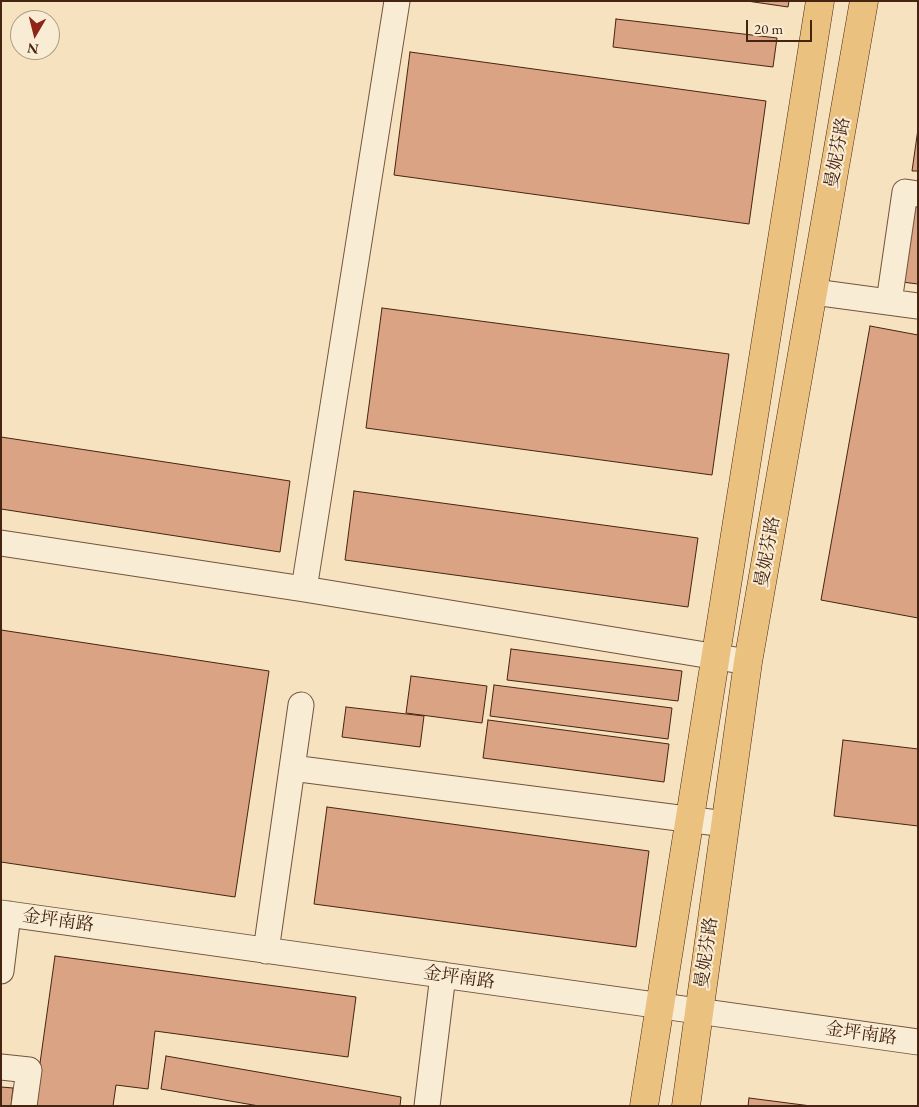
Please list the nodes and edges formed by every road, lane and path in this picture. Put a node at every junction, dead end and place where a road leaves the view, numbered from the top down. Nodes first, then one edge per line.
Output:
1 (397, 1) edge
2 (820, 1) edge
3 (864, 1) edge
4 (918, 194) edge
5 (814, 292) junction
6 (889, 302) junction
7 (918, 306) edge
8 (1, 543) edge
9 (304, 589) junction
10 (716, 656) junction
11 (748, 662) junction
12 (301, 705) dead end
13 (292, 768) junction
14 (690, 820) junction
15 (726, 824) junction
16 (4, 913) edge
17 (266, 951) junction
18 (1, 971) edge
19 (443, 975) junction
20 (660, 1006) junction
21 (699, 1011) junction
22 (918, 1042) edge
23 (1, 1067) edge
24 (24, 1106) edge
25 (427, 1106) edge
26 (644, 1106) edge
27 (686, 1106) edge

1 - 9 street
2 - 10 main road, 曼妮芬路
3 - 5 main road, 曼妮芬路
4 - 6 street
5 - 6 street
5 - 11 main road, 曼妮芬路
6 - 7 street
8 - 9 street
9 - 10 street
10 - 11 street
10 - 14 main road, 曼妮芬路
11 - 15 main road, 曼妮芬路
12 - 13 street
13 - 14 street
13 - 17 street
14 - 15 street
14 - 20 main road, 曼妮芬路
15 - 21 main road, 曼妮芬路
16 - 17 street, 金坪南路
16 - 18 street
17 - 19 street, 金坪南路
19 - 20 street, 金坪南路
19 - 25 street
20 - 21 street, 金坪南路
20 - 26 main road, 曼妮芬路
21 - 22 street, 金坪南路
21 - 27 main road, 曼妮芬路
23 - 24 street

